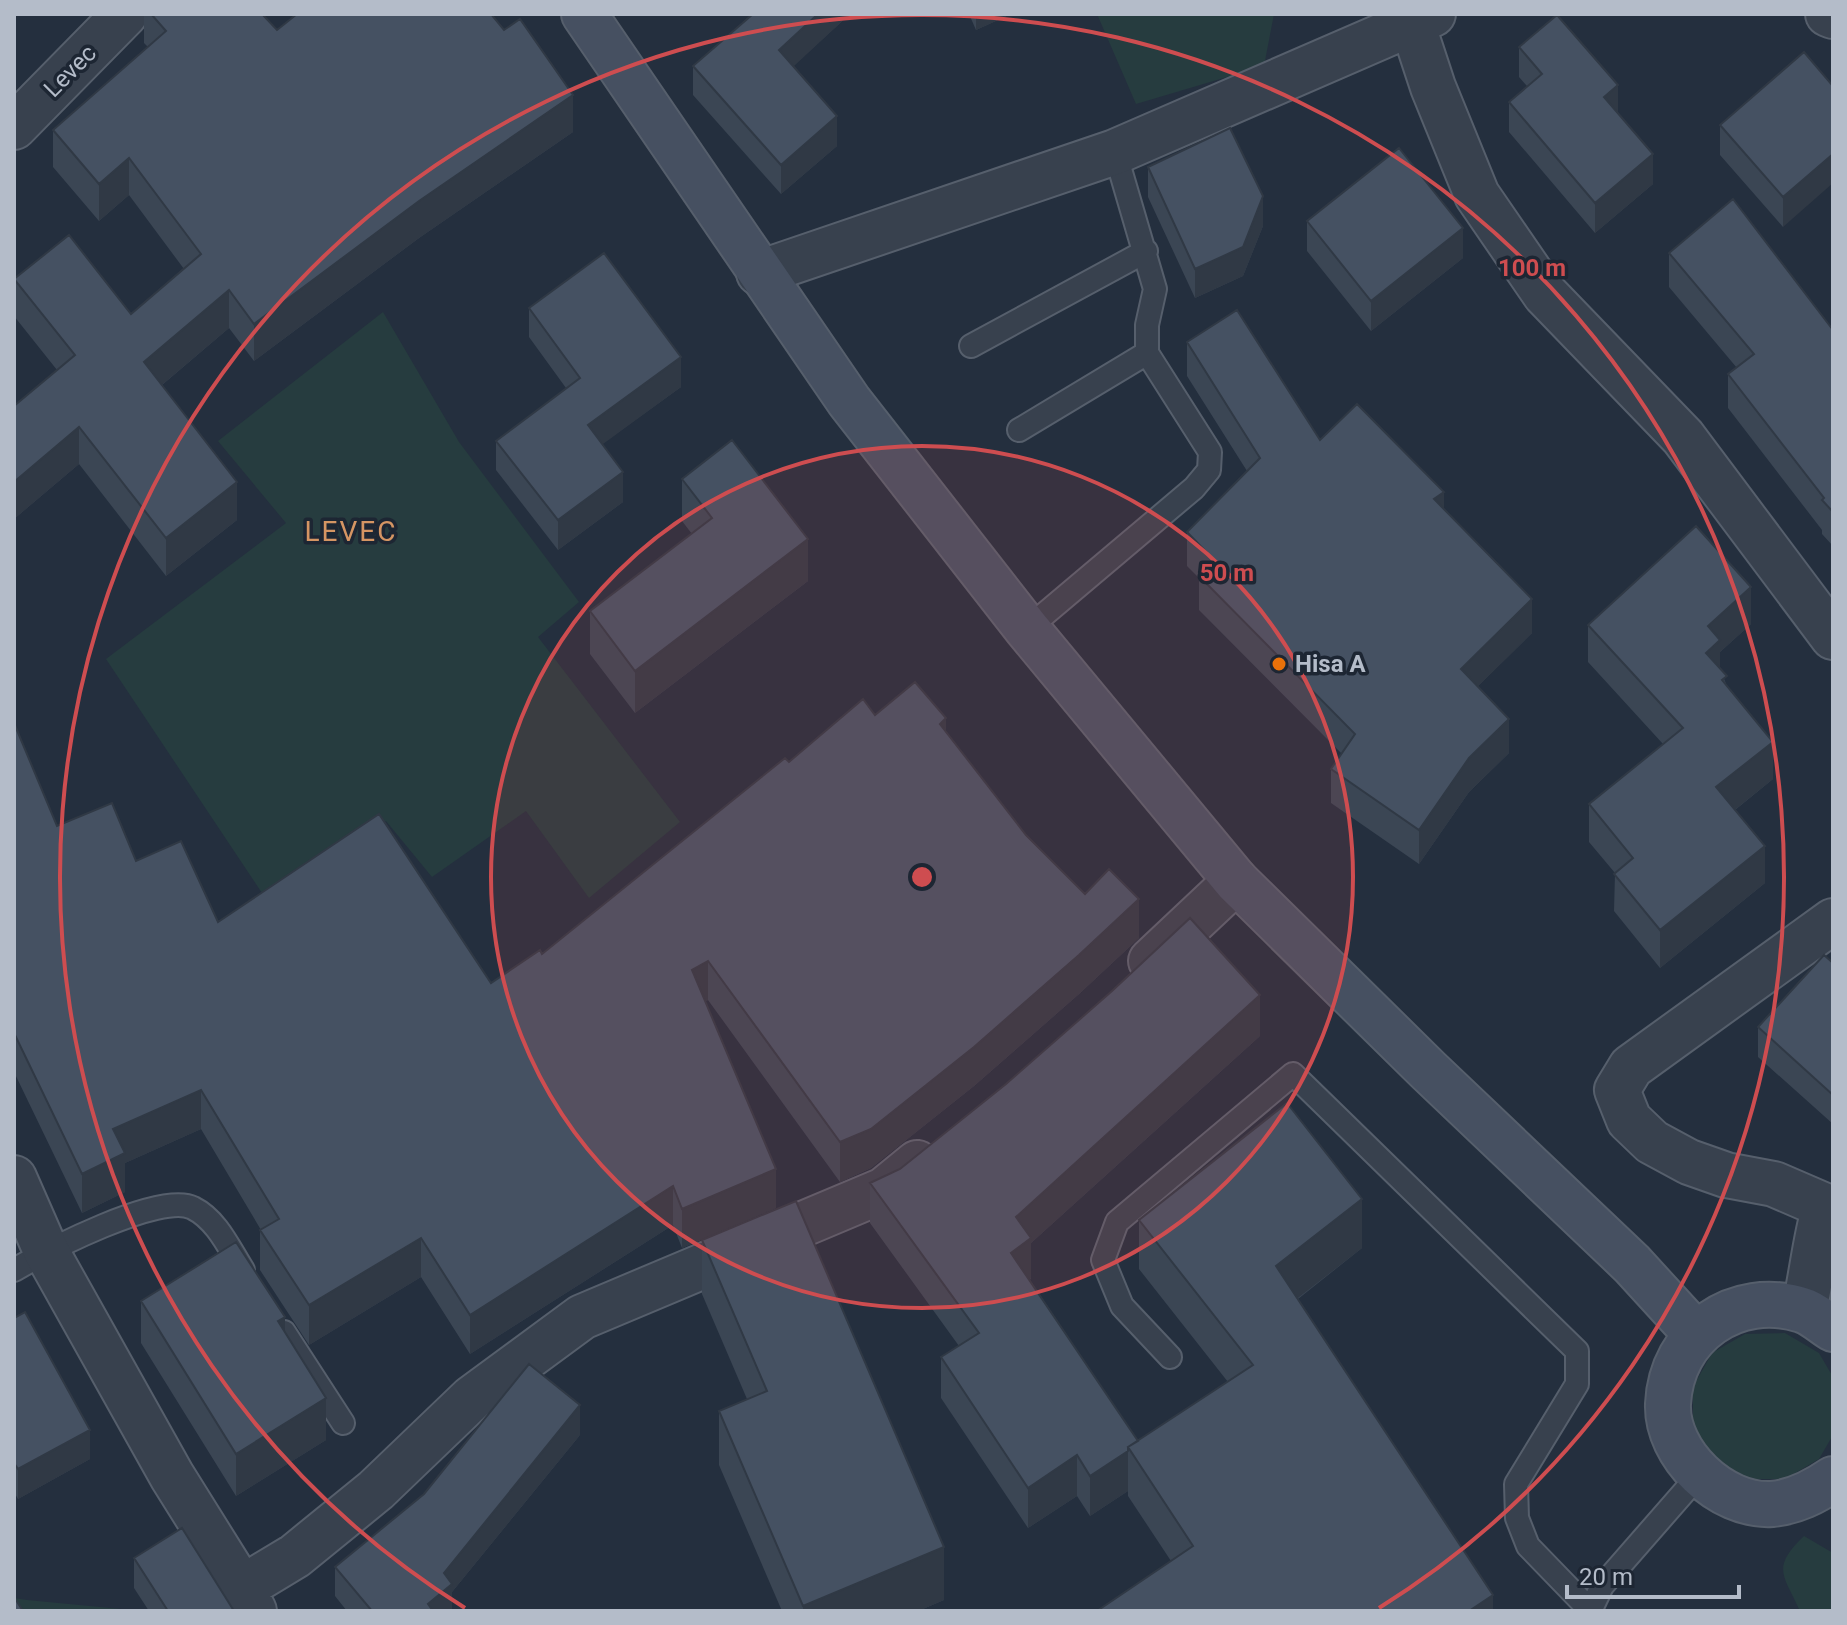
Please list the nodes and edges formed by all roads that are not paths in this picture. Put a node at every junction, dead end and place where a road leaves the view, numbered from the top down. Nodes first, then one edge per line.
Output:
1 (125, 14) edge
2 (584, 14) edge
3 (1423, 18) edge
4 (14, 127) edge
5 (1115, 152) junction
6 (1146, 251) junction
7 (759, 273) junction
8 (971, 346) dead end
9 (1147, 353) junction
10 (1019, 430) dead end
11 (1027, 629) junction
12 (1833, 637) edge
13 (1236, 881) junction
14 (1833, 921) edge
15 (1128, 983) edge
16 (946, 1140) edge
17 (14, 1178) edge
18 (1829, 1202) edge
19 (30, 1261) edge
20 (252, 1284) edge
21 (269, 1309) edge
22 (1818, 1320) edge
23 (1696, 1334) junction
24 (1170, 1357) dead end
25 (343, 1423) dead end
26 (1699, 1475) junction
27 (1833, 1479) edge
28 (248, 1600) edge
29 (1591, 1611) edge

1 - 4 street, Levec
2 - 7 main road
3 - 5 street
3 - 12 street
5 - 6 lane
5 - 7 street
6 - 8 lane
6 - 9 lane
7 - 11 main road
9 - 10 lane
9 - 11 lane
11 - 13 main road
13 - 15 street
13 - 23 main road
14 - 18 street
16 - 28 street
17 - 19 street
18 - 22 street
19 - 20 lane
19 - 28 street
21 - 25 lane
22 - 23 main road
23 - 26 main road
24 - 29 lane
26 - 27 main road
26 - 29 lane

